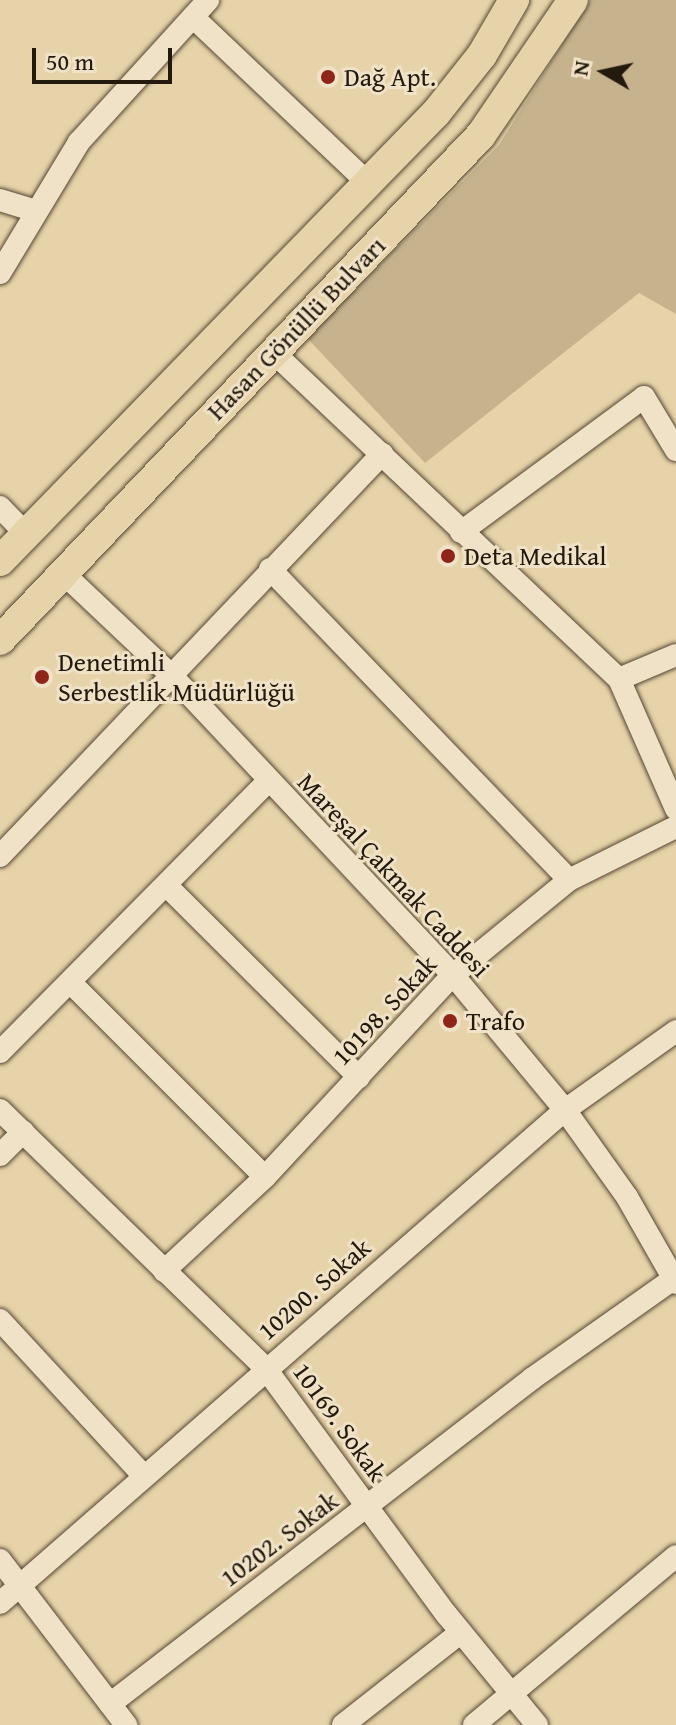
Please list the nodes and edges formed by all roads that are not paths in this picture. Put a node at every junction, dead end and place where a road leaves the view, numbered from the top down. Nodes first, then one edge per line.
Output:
1 (514, 0) edge
2 (573, 0) edge
3 (200, 8) edge
4 (369, 184) junction
5 (0, 200) edge
6 (36, 211) junction
7 (0, 273) edge
8 (272, 351) junction
9 (676, 450) edge
10 (382, 454) junction
11 (0, 507) edge
12 (461, 532) junction
13 (25, 533) junction
14 (0, 561) edge
15 (270, 569) junction
16 (63, 573) junction
17 (0, 640) edge
18 (676, 655) edge
19 (173, 677) junction
20 (619, 679) junction
21 (268, 781) junction
22 (676, 809) edge
23 (676, 827) edge
24 (0, 856) edge
25 (569, 880) junction
26 (167, 886) junction
27 (453, 975) junction
28 (71, 983) junction
29 (676, 1031) edge
30 (0, 1052) edge
31 (359, 1077) junction
32 (0, 1110) edge
33 (565, 1110) junction
34 (23, 1132) junction
35 (0, 1155) edge
36 (265, 1177) junction
37 (164, 1271) junction
38 (675, 1279) edge
39 (0, 1320) edge
40 (266, 1369) junction
41 (142, 1474) junction
42 (367, 1507) junction
43 (676, 1556) edge
44 (0, 1560) edge
45 (21, 1584) junction
46 (0, 1603) edge
47 (461, 1632) junction
48 (511, 1689) junction
49 (110, 1704) junction
50 (126, 1725) edge
51 (343, 1725) edge
52 (474, 1725) edge
53 (537, 1725) edge

1 - 4 main road, Hasan Gönüllü Bulvarı
2 - 8 main road, Hasan Gönüllü Bulvarı
3 - 4 street
3 - 6 street
4 - 13 main road, Hasan Gönüllü Bulvarı
5 - 6 street
6 - 7 street
8 - 10 street
8 - 16 main road, Hasan Gönüllü Bulvarı
9 - 12 street
10 - 12 street
10 - 15 street
11 - 13 street
12 - 20 street
13 - 14 main road, Hasan Gönüllü Bulvarı
15 - 19 street
15 - 25 street
16 - 17 main road, Hasan Gönüllü Bulvarı
16 - 19 street, Mareşal Çakmak Caddesi
18 - 20 street
19 - 21 street, Mareşal Çakmak Caddesi
19 - 24 street
20 - 22 street
21 - 26 street
21 - 27 street, Mareşal Çakmak Caddesi
23 - 25 street, 10198. Sokak
25 - 27 street, 10198. Sokak
26 - 28 street
26 - 31 street
27 - 31 street, 10198. Sokak
27 - 33 street, Mareşal Çakmak Caddesi
28 - 30 street
28 - 36 street
29 - 33 street, 10200. Sokak
31 - 36 street, 10198. Sokak
32 - 34 street, 10169. Sokak
33 - 38 street, Mareşal Çakmak Caddesi
33 - 40 street, 10200. Sokak
34 - 35 street
34 - 37 street, 10169. Sokak
36 - 37 street, 10198. Sokak
37 - 40 street, 10169. Sokak
38 - 42 street, 10202. Sokak
39 - 41 street
40 - 41 street, 10200. Sokak
40 - 42 street, 10169. Sokak
41 - 45 street, 10200. Sokak
42 - 47 street, 10169. Sokak
42 - 49 street, 10202. Sokak
43 - 48 street
44 - 45 street
45 - 46 street, 10200. Sokak
45 - 49 street
47 - 48 street, 10169. Sokak
47 - 51 street
48 - 52 street
48 - 53 street, 10169. Sokak
49 - 50 street

